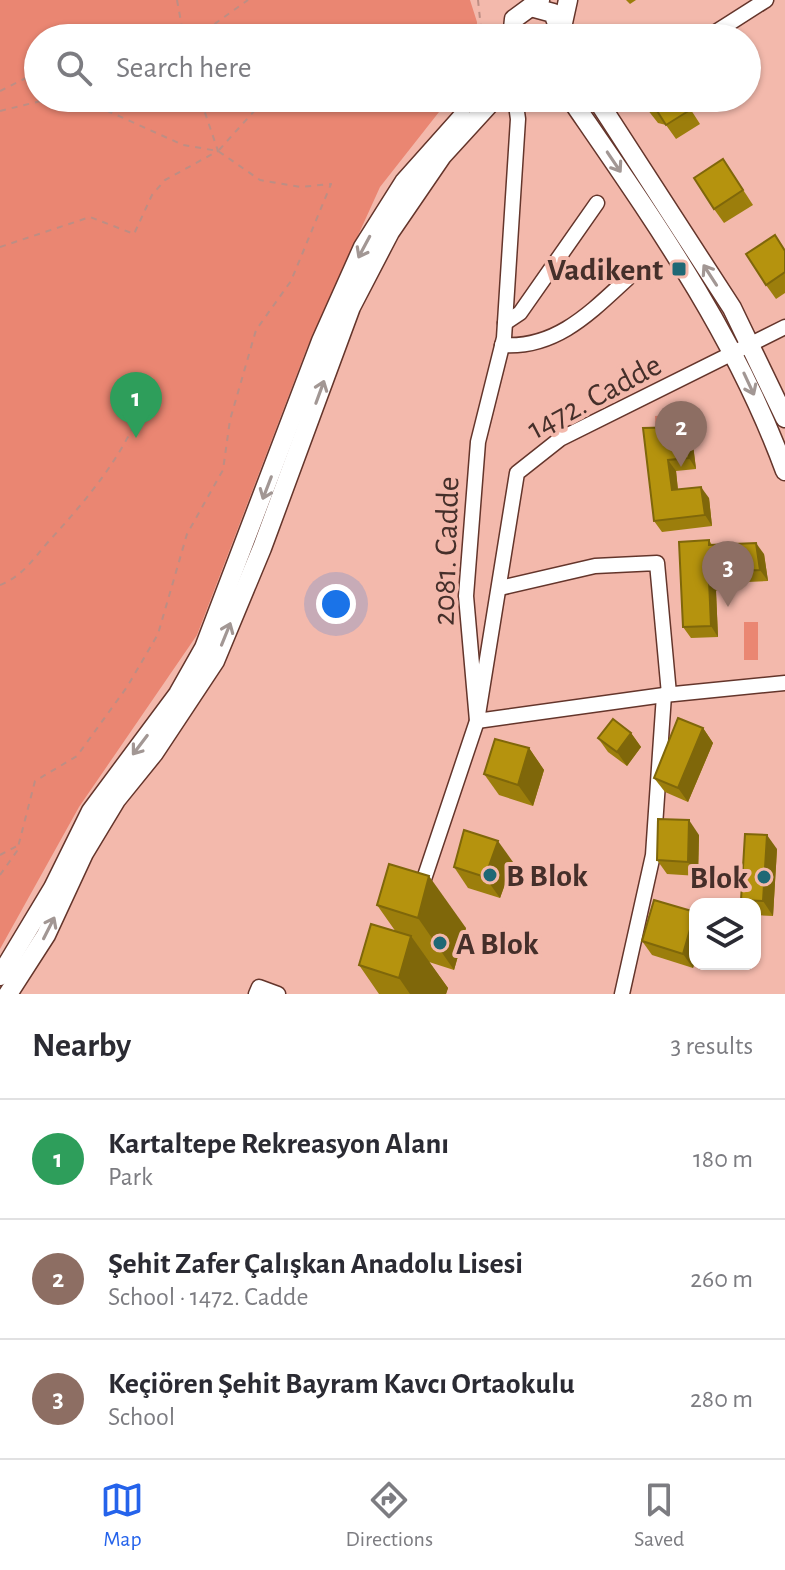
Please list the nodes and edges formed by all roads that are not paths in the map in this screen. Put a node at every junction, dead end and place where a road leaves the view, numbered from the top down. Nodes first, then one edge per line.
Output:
1 (505, 0) edge
2 (568, 0) edge
3 (766, 0) edge
4 (533, 2) edge
5 (512, 24) edge
6 (517, 24) edge
7 (557, 24) edge
8 (563, 24) edge
9 (728, 24) edge
10 (467, 112) edge
11 (482, 112) edge
12 (517, 112) edge
13 (579, 112) edge
14 (606, 112) edge
15 (597, 203) dead end
16 (628, 278) dead end
17 (505, 323) junction
18 (785, 327) edge
19 (752, 344) junction
20 (502, 345) junction
21 (734, 353) junction
22 (785, 418) edge
23 (785, 471) edge
24 (500, 588) junction
25 (785, 683) edge
26 (666, 695) junction
27 (477, 721) junction
28 (415, 905) edge
29 (0, 976) edge
30 (8, 994) edge
31 (256, 994) edge
32 (278, 994) edge
33 (622, 994) edge

1 - 5 main road
2 - 8 main road
3 - 9 street
4 - 6 main road
4 - 7 main road
10 -> 29 main road
30 -> 11 main road
12 - 17 street, 2081. Cadde
13 -> 21 main road
19 -> 14 main road
15 - 17 street
16 - 20 street
17 - 20 street, 2081. Cadde
18 - 19 street, 1472. Cadde
19 - 21 street, 1472. Cadde
19 - 22 main road
20 - 27 street, 2081. Cadde
21 -> 23 main road
21 - 24 street, 1472. Cadde
24 - 26 street
24 - 27 street, 1472. Cadde
25 - 26 street
26 - 27 street
26 - 33 street
27 - 28 street, 2081. Cadde
31 - 32 street

